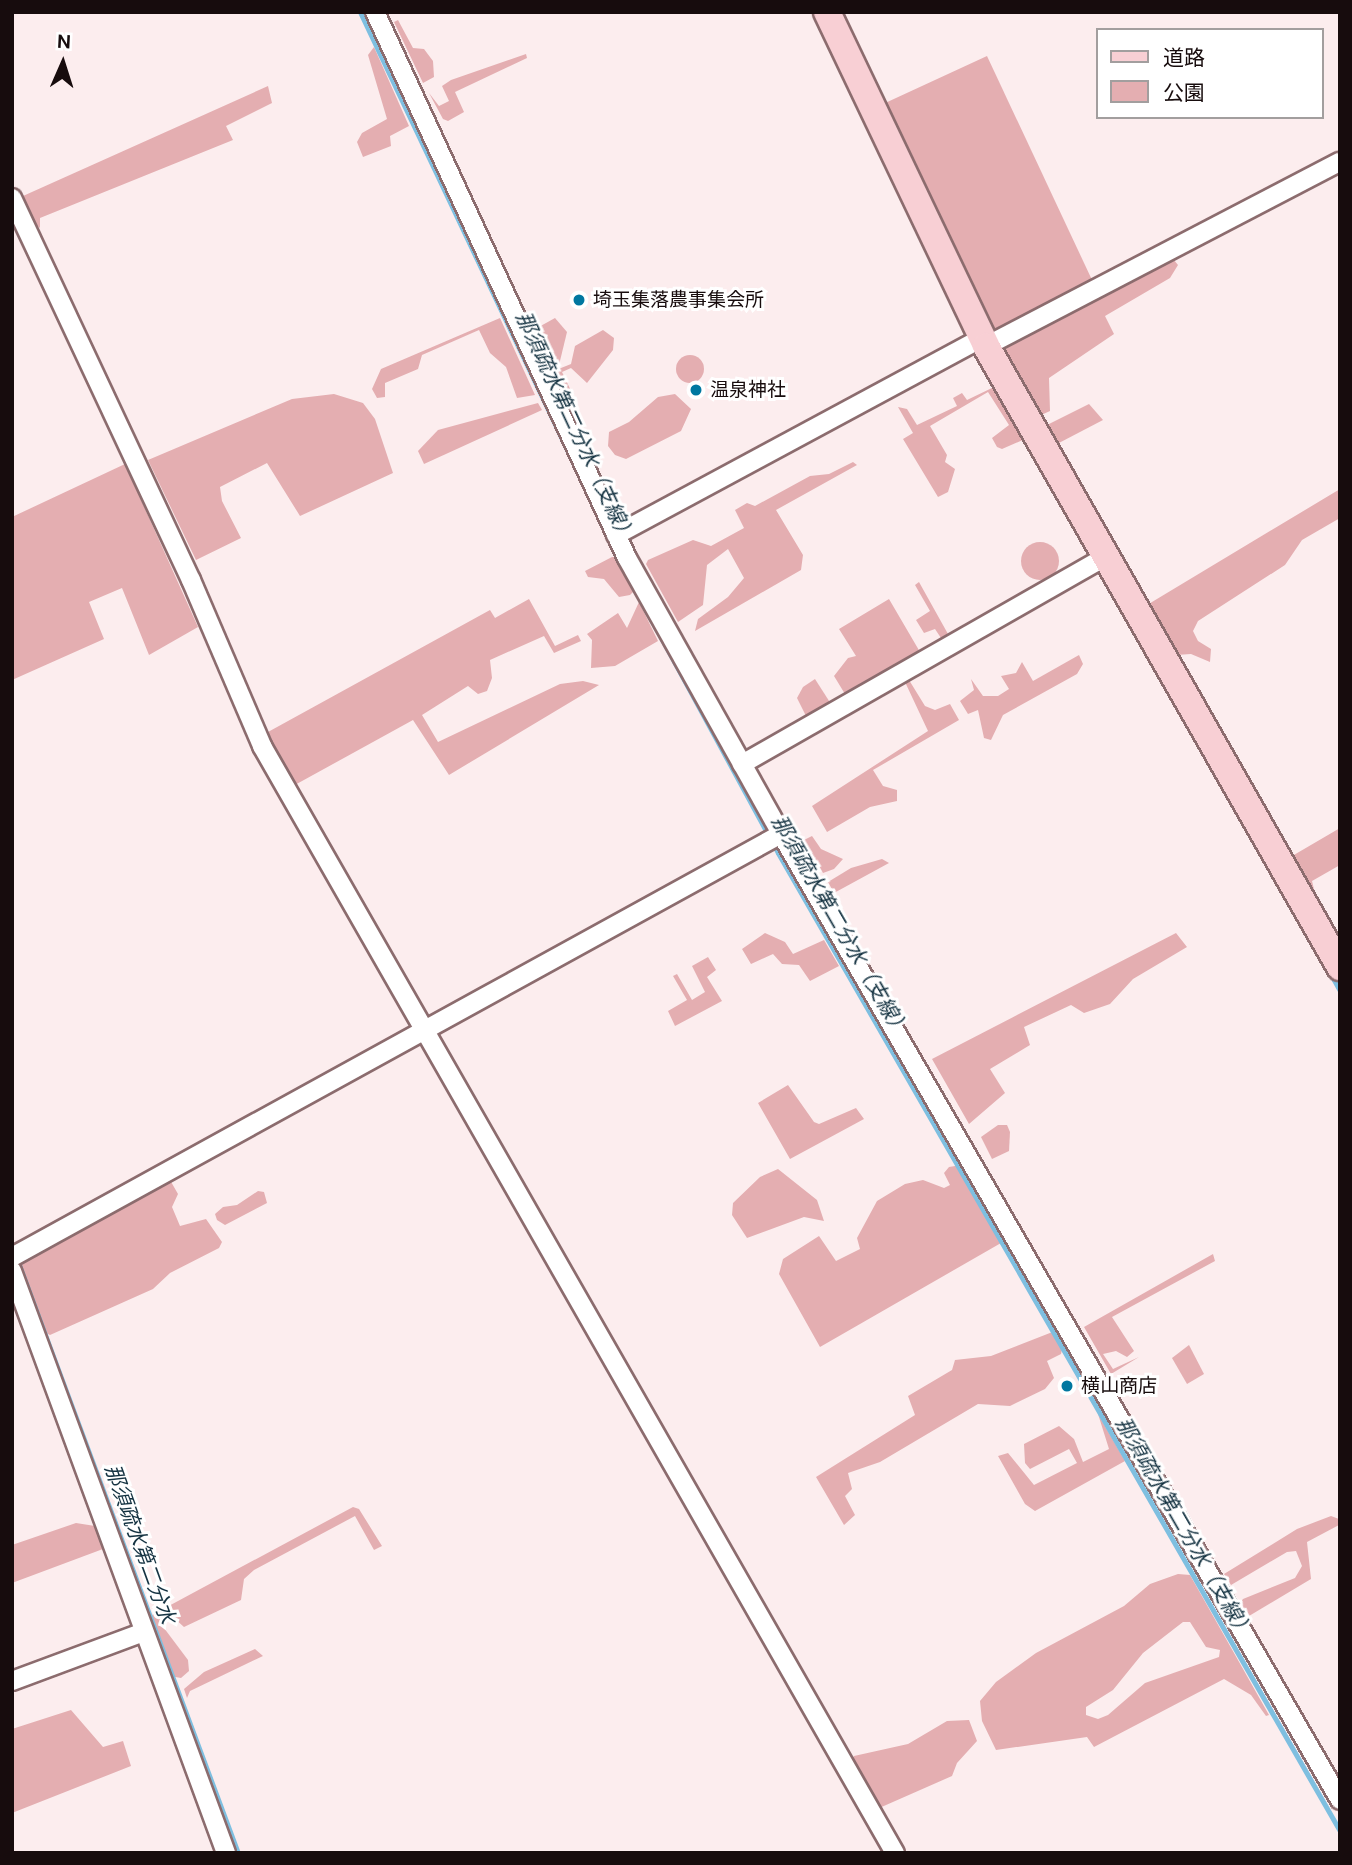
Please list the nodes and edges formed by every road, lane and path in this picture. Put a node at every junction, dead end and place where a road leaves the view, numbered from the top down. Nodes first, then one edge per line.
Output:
1 (375, 12) edge
2 (827, 12) edge
3 (1340, 162) edge
4 (12, 198) edge
5 (984, 342) junction
6 (616, 536) junction
7 (1108, 555) junction
8 (742, 764) junction
9 (781, 834) junction
10 (1340, 967) edge
11 (426, 1032) junction
12 (12, 1257) edge
13 (12, 1271) edge
14 (144, 1632) junction
15 (12, 1681) edge
16 (1340, 1800) edge
17 (226, 1853) edge
18 (895, 1853) edge

1 - 6 street
2 - 5 street
3 - 5 street
4 - 11 street
5 - 6 street
5 - 7 street
6 - 8 street
7 - 8 street
7 - 10 street
8 - 9 street
9 - 11 street
9 - 16 street
11 - 12 street
11 - 18 street
13 - 14 street
14 - 15 street
14 - 17 street

